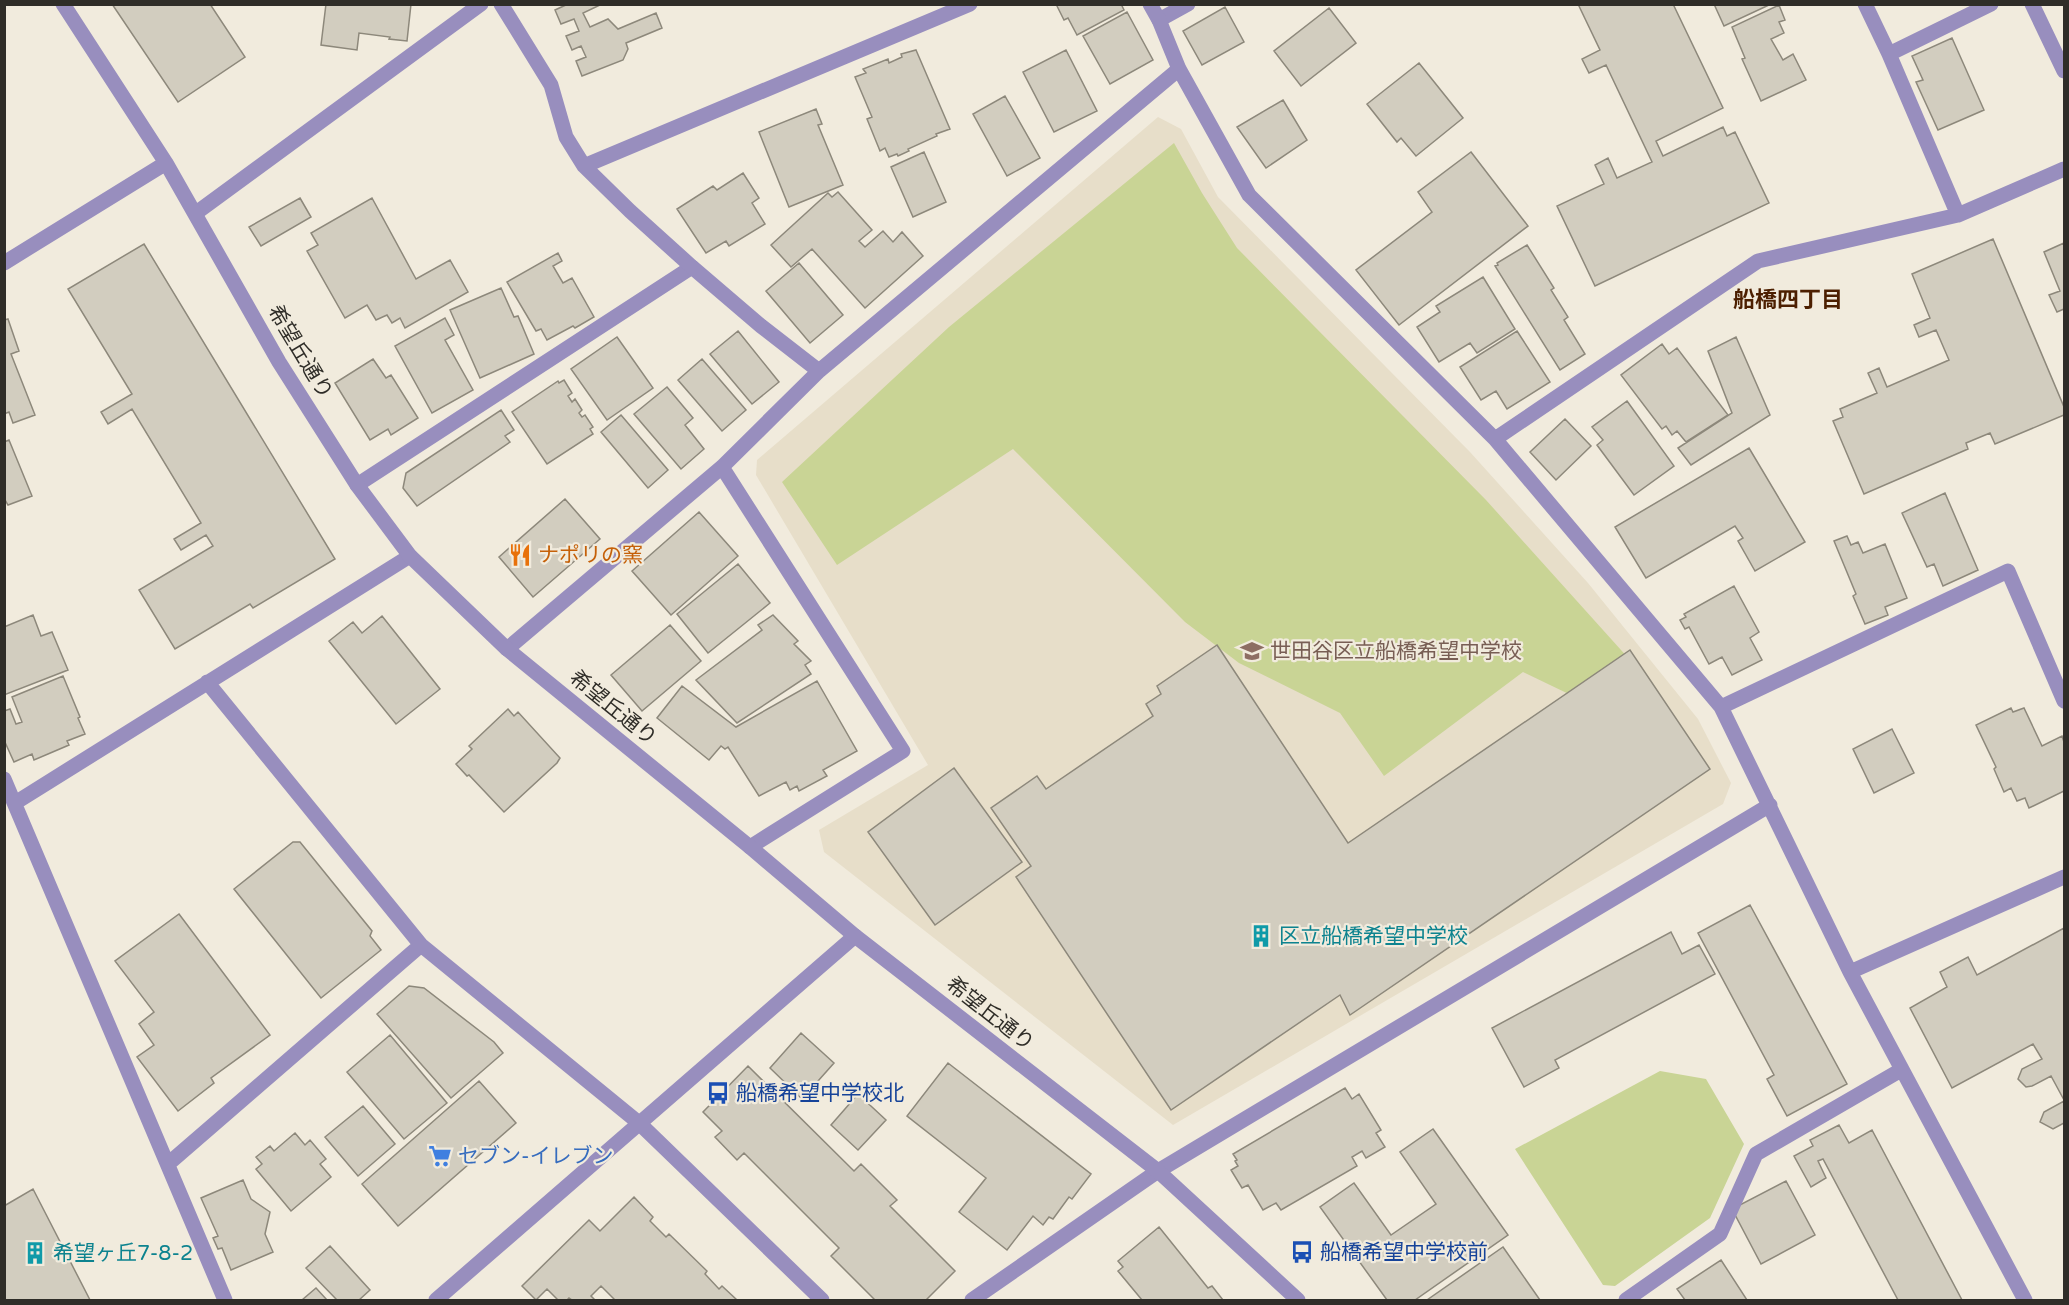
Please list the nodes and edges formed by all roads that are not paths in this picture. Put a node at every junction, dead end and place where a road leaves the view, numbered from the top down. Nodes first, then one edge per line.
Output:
1 (63, 4) edge
2 (481, 4) edge
3 (501, 4) edge
4 (969, 4) edge
5 (1150, 4) edge
6 (1188, 4) edge
7 (1864, 4) edge
8 (1991, 4) edge
9 (2032, 4) edge
10 (1159, 20) junction
11 (1889, 54) junction
12 (1179, 69) junction
13 (2064, 71) edge
14 (166, 163) junction
15 (584, 166) junction
16 (2064, 169) edge
17 (196, 213) junction
18 (1958, 215) junction
19 (4, 263) edge
20 (692, 267) junction
21 (819, 371) junction
22 (1495, 439) junction
23 (722, 467) junction
24 (357, 485) junction
25 (410, 556) junction
26 (507, 649) junction
27 (207, 682) junction
28 (2064, 701) edge
29 (1721, 707) junction
30 (4, 778) edge
31 (15, 803) junction
32 (1770, 805) junction
33 (750, 847) junction
34 (2064, 877) edge
35 (855, 936) junction
36 (421, 945) junction
37 (1850, 972) junction
38 (1902, 1070) junction
39 (639, 1123) junction
40 (168, 1164) junction
41 (1158, 1171) junction
42 (225, 1300) edge
43 (436, 1300) edge
44 (822, 1300) edge
45 (972, 1300) edge
46 (1298, 1300) edge
47 (1626, 1300) edge
48 (2025, 1300) edge

1 - 14 street, 希望丘通り
2 - 17 street
3 - 15 street
4 - 15 street
5 - 10 street
6 - 10 street
7 - 11 street
8 - 11 street
9 - 13 street
10 - 12 street
11 - 18 street
12 - 21 street
12 - 22 street
14 - 17 street, 希望丘通り
14 - 19 street
15 - 20 street
16 - 18 street
17 - 24 street, 希望丘通り
18 - 22 street
20 - 21 street
20 - 24 street
21 - 23 street
22 - 29 street
23 - 26 street
23 - 33 street
24 - 25 street, 希望丘通り
25 - 26 street, 希望丘通り
25 - 27 street
26 - 33 street, 希望丘通り
27 - 31 street
27 - 36 street
28 - 29 street
29 - 32 street
30 - 31 street
31 - 40 street
32 - 37 street
32 - 41 street
33 - 35 street, 希望丘通り
34 - 37 street
35 - 39 street
35 - 41 street, 希望丘通り
36 - 39 street
36 - 40 street
37 - 38 street
38 - 47 street
38 - 48 street
39 - 43 street
39 - 44 street
40 - 42 street
41 - 45 street
41 - 46 street, 希望丘通り

